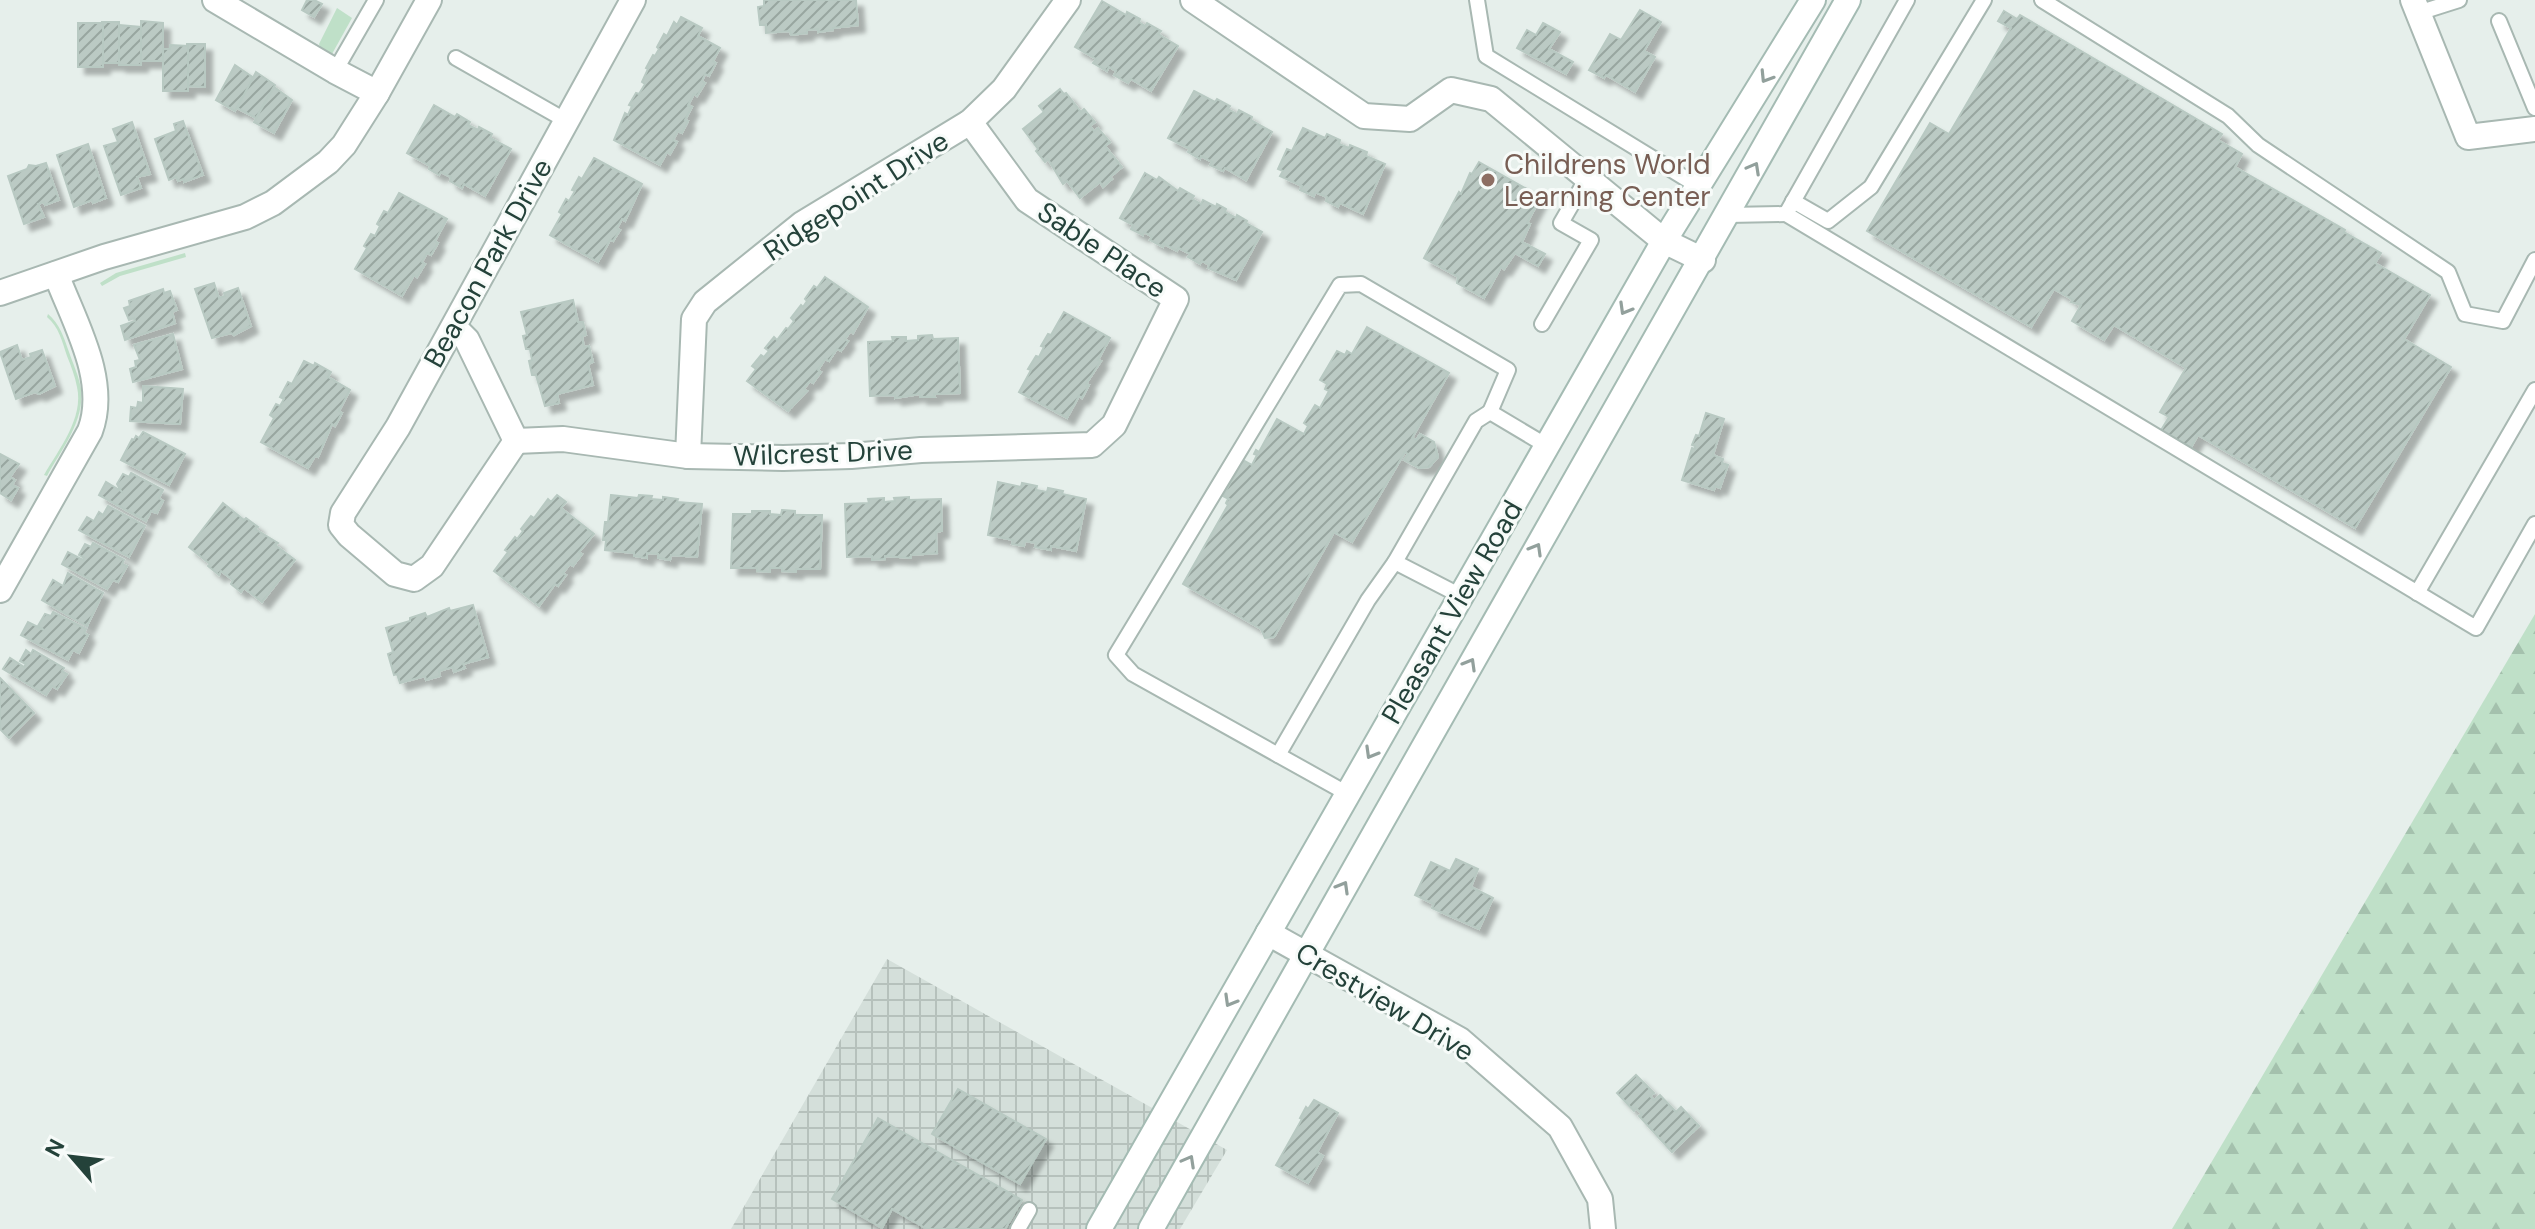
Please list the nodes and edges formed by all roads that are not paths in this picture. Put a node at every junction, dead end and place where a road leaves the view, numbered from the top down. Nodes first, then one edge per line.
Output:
1 (215, 0) edge
2 (376, 0) edge
3 (429, 0) edge
4 (633, 0) edge
5 (1068, 0) edge
6 (1193, 0) edge
7 (1477, 0) edge
8 (1813, 0) edge
9 (1848, 0) edge
10 (1907, 0) edge
11 (1984, 0) edge
12 (2042, 0) edge
13 (2459, 0) edge
14 (2415, 6) edge
15 (2499, 21) dead end
16 (456, 58) dead end
17 (335, 71) junction
18 (377, 93) junction
19 (2535, 108) edge
20 (565, 120) junction
21 (970, 122) junction
22 (2535, 129) edge
23 (1587, 178) junction
24 (1698, 186) junction
25 (1789, 207) junction
26 (1728, 215) junction
27 (1664, 241) junction
28 (1703, 260) junction
29 (2535, 260) edge
30 (56, 274) junction
31 (0, 293) edge
32 (1176, 299) joint
33 (1542, 324) dead end
34 (454, 327) junction
35 (2535, 390) edge
36 (1490, 412) junction
37 (516, 441) junction
38 (1547, 446) junction
39 (688, 456) junction
40 (2535, 524) edge
41 (1395, 562) junction
42 (0, 590) edge
43 (2417, 593) junction
44 (1461, 596) junction
45 (1498, 617) junction
46 (1278, 755) junction
47 (1348, 794) junction
48 (1268, 933) junction
49 (1304, 955) junction
50 (1029, 1210) dead end
51 (1018, 1229) edge
52 (1099, 1229) edge
53 (1151, 1229) edge
54 (1603, 1229) edge

1 - 17 street
2 - 17 lane
3 - 18 street
4 - 20 street, Beacon Park Drive
5 - 21 street, Ridgepoint Drive
6 - 23 street
7 - 24 lane
8 -> 24 street, Pleasant View Road
26 -> 9 street, Pleasant View Road
10 - 25 lane
11 - 25 lane
12 - 29 lane
13 - 14 lane
14 - 22 street
15 - 19 lane
16 - 20 lane
17 - 18 street
18 - 30 street
20 - 34 street, Beacon Park Drive
21 - 32 street, Sable Place
21 - 39 street, Ridgepoint Drive
23 - 27 street
23 - 33 lane
24 - 27 street, Pleasant View Road
25 - 26 lane
25 - 43 lane
26 - 28 street, Pleasant View Road
27 - 28 street
27 -> 38 street, Pleasant View Road
45 -> 28 street, Pleasant View Road
30 - 31 street
30 - 42 street
32 - 39 street, Wilcrest Drive
34 - 37 street
34 - 37 street, Beacon Park Drive
35 - 43 lane
36 - 38 lane
36 - 41 lane
36 - 46 lane
37 - 39 street, Wilcrest Drive
38 - 44 street, Pleasant View Road
40 - 43 lane
41 - 44 lane
41 - 46 lane
44 - 45 street
44 -> 47 street, Pleasant View Road
49 -> 45 street, Pleasant View Road
46 - 47 lane
47 - 48 street, Pleasant View Road
48 - 49 street, Crestview Drive
48 -> 52 street, Pleasant View Road
53 -> 49 street, Pleasant View Road
49 - 54 street, Crestview Drive
50 - 51 lane

